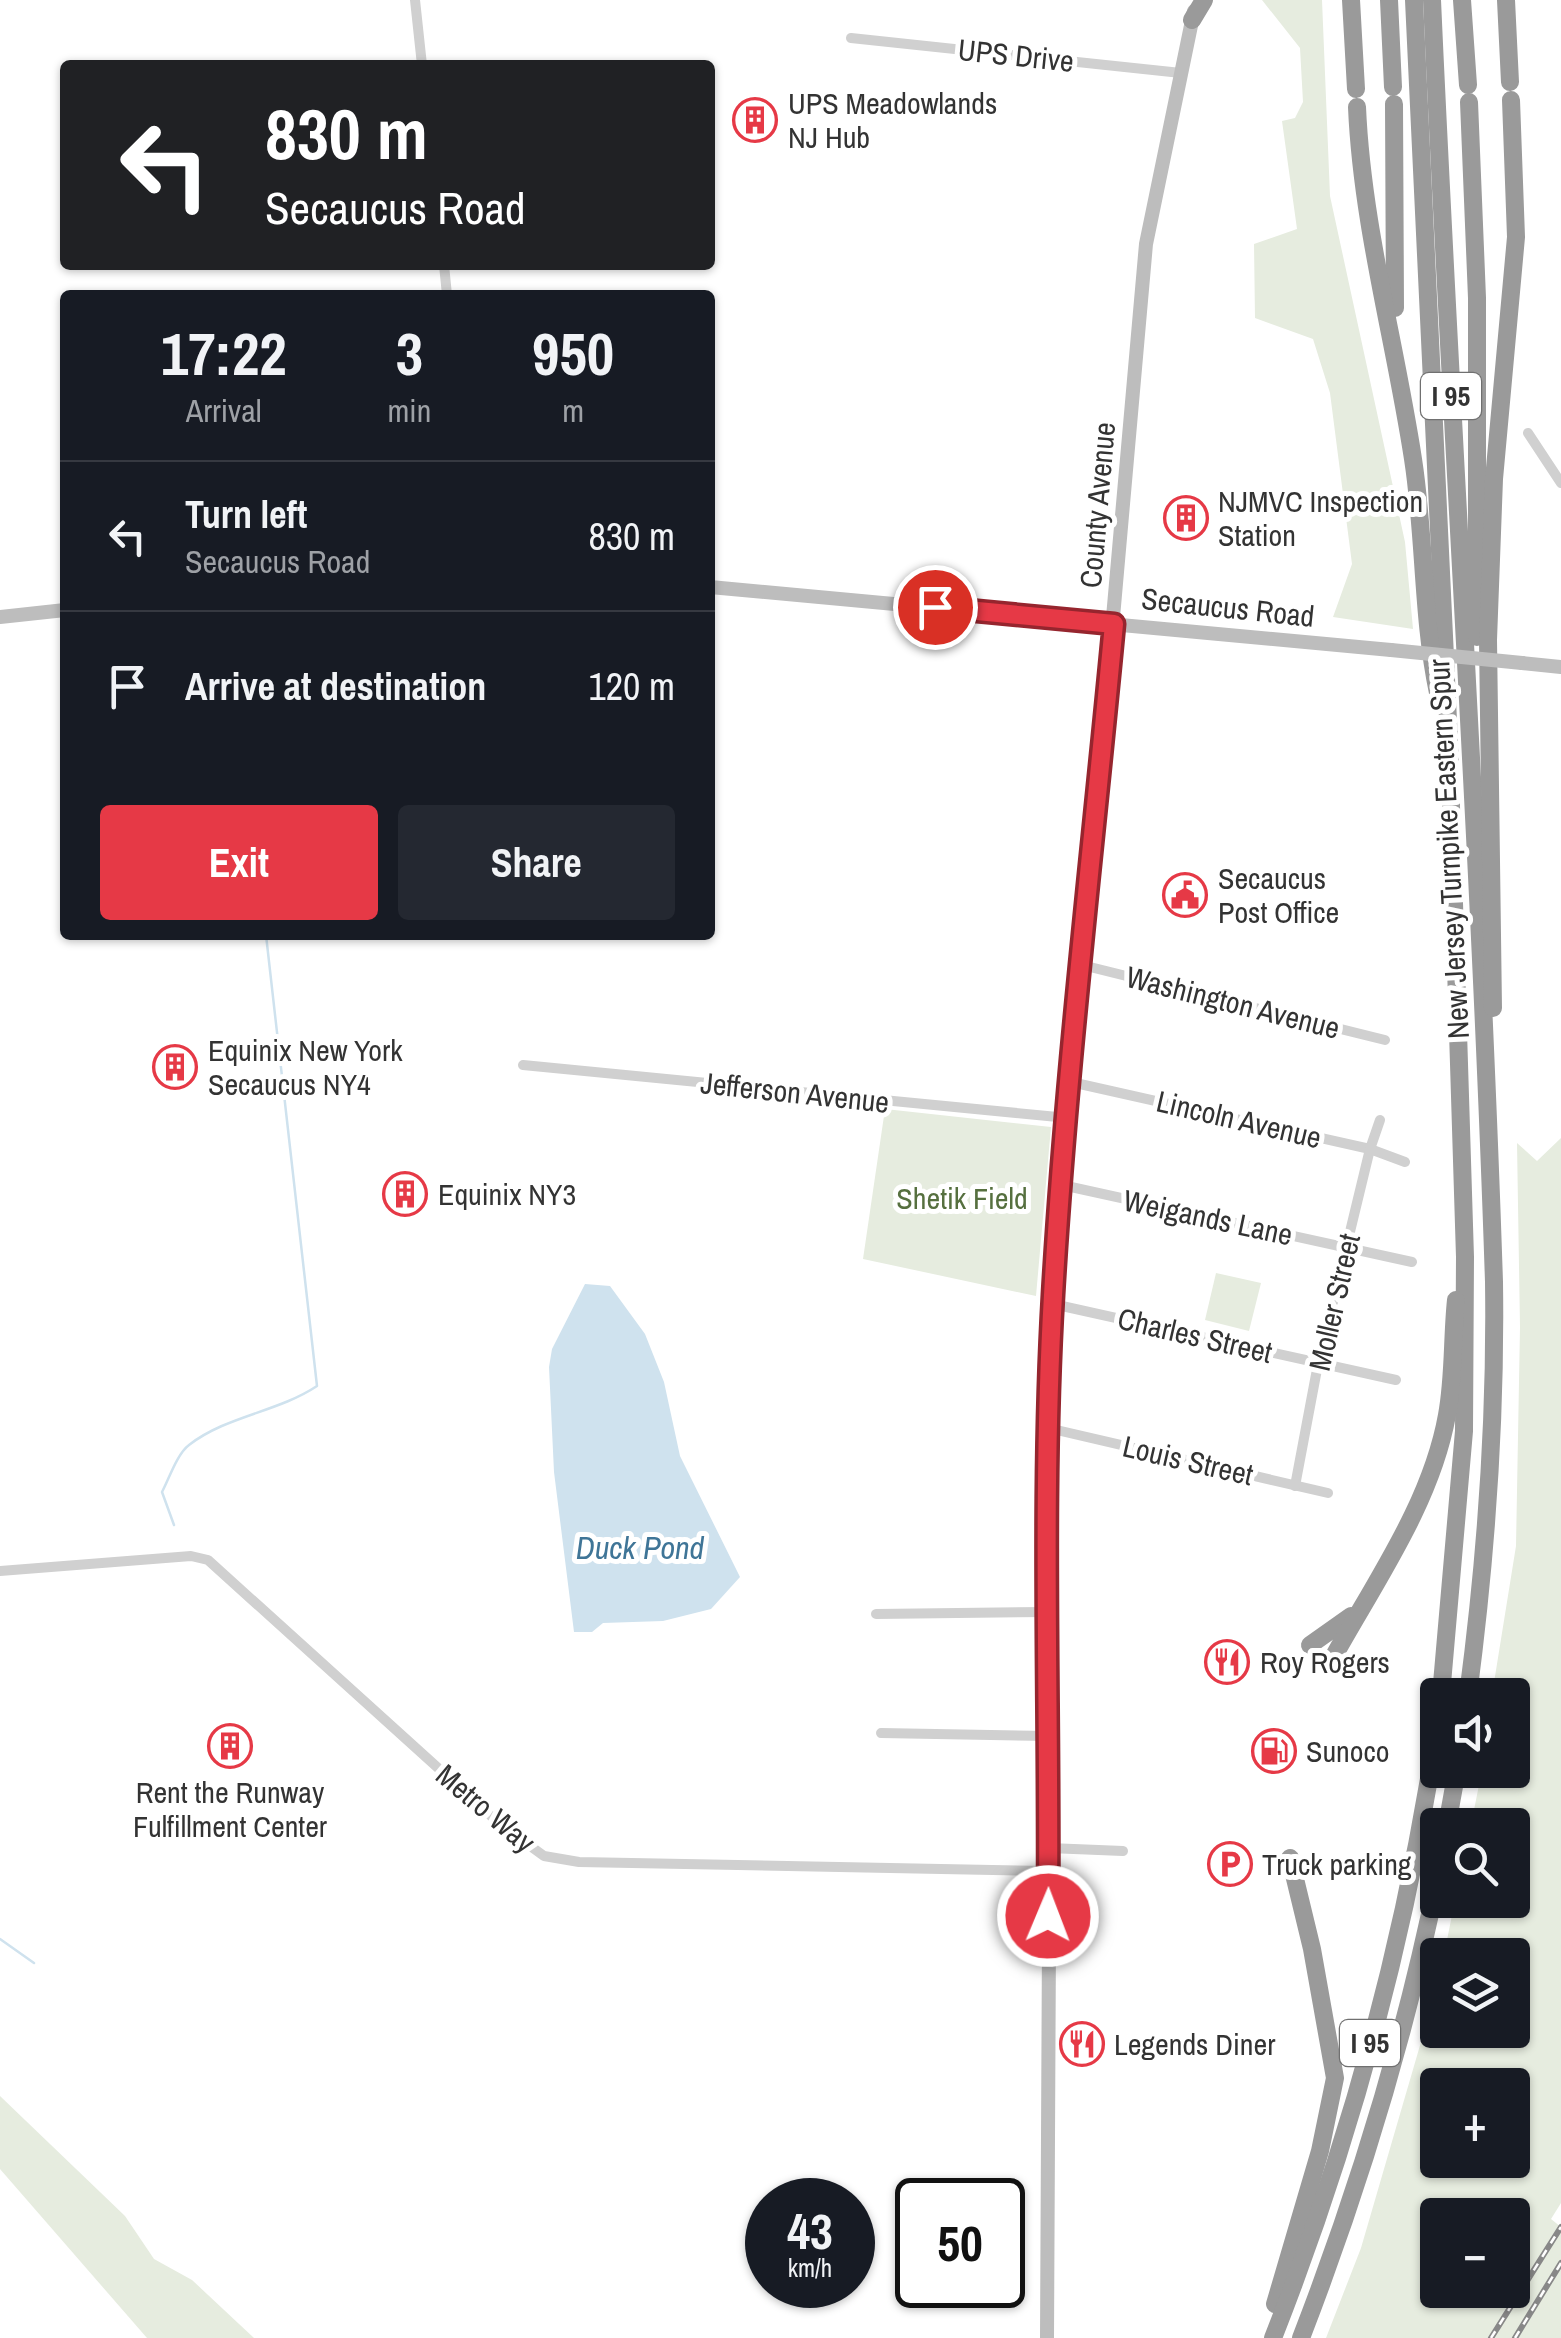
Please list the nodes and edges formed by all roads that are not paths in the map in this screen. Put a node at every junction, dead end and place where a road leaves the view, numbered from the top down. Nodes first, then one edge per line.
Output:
1 (415, 0) edge
2 (1196, 0) edge
3 (1204, 0) edge
4 (1351, 0) edge
5 (1389, 0) edge
6 (1414, 0) edge
7 (1432, 0) edge
8 (1462, 0) edge
9 (1506, 0) edge
10 (1192, 20) junction
11 (851, 38) dead end
12 (421, 60) edge
13 (1181, 73) junction
14 (1396, 349) junction
15 (1528, 433) dead end
16 (1561, 483) edge
17 (715, 587) edge
18 (60, 611) edge
19 (0, 617) edge
20 (1114, 624) junction
21 (1561, 668) edge
22 (1449, 742) junction
23 (1472, 792) junction
24 (1082, 964) junction
25 (1385, 1040) dead end
26 (523, 1065) dead end
27 (1486, 1078) junction
28 (1071, 1082) junction
29 (1068, 1118) junction
30 (1380, 1120) dead end
31 (1370, 1149) junction
32 (1405, 1162) dead end
33 (1062, 1185) junction
34 (1464, 1215) junction
35 (1347, 1248) junction
36 (1412, 1262) dead end
37 (1053, 1304) junction
38 (1318, 1364) junction
39 (1396, 1380) dead end
40 (1048, 1428) junction
41 (1296, 1486) junction
42 (1328, 1494) dead end
43 (0, 1571) edge
44 (1360, 1609) junction
45 (1048, 1612) junction
46 (876, 1614) dead end
47 (1310, 1645) dead end
48 (1329, 1665) dead end
49 (1442, 1678) edge
50 (1470, 1678) edge
51 (881, 1733) dead end
52 (1050, 1736) junction
53 (1426, 1788) edge
54 (1048, 1848) junction
55 (1123, 1851) dead end
56 (1290, 1858) dead end
57 (1048, 1871) junction
58 (1429, 1918) edge
59 (1046, 2338) edge
60 (1270, 2338) edge
61 (1301, 2338) edge

1 - 12 street
2 - 10 main road, County Avenue
3 - 10 highway
4 - 14 highway
5 - 14 highway
6 - 22 highway, New Jersey Turnpike Eastern Spur / I 95
7 - 23 highway, New Jersey Turnpike Eastern Spur / I 95
8 - 23 highway
9 - 27 highway
10 - 13 main road, County Avenue
11 - 13 street, UPS Drive
13 - 20 main road, County Avenue
14 - 22 highway
15 - 16 street
17 - 20 main road, Secaucus Road
18 - 19 main road
20 - 21 main road, Secaucus Road, bridge
20 - 24 main road, County Avenue
22 - 34 highway, New Jersey Turnpike Eastern Spur / I 95
23 - 27 highway, New Jersey Turnpike Eastern Spur / I 95
24 - 25 street, Washington Avenue
24 - 28 main road, County Avenue
26 - 29 street, Jefferson Avenue
27 - 50 highway, New Jersey Turnpike Eastern Spur / I 95
28 - 29 main road, County Avenue
28 - 31 street, Lincoln Avenue
29 - 33 main road, County Avenue
30 - 31 street, Moller Street
31 - 32 street, Lincoln Avenue
31 - 35 street, Moller Street
33 - 35 street, Weigands Lane
33 - 37 main road, County Avenue
34 - 44 highway
34 - 49 highway, New Jersey Turnpike Eastern Spur / I 95
35 - 36 street, Weigands Lane
35 - 38 street, Moller Street
37 - 38 street, Charles Street
37 - 40 main road, County Avenue
38 - 39 street, Charles Street
38 - 41 street, Moller Street
40 - 41 street, Louis Street
40 - 45 main road, County Avenue
41 - 42 street, Louis Street
43 - 57 street, Metro Way
44 - 47 highway
44 - 48 highway
45 - 46 street
45 - 52 main road, County Avenue
51 - 52 street
52 - 54 main road, County Avenue
53 - 60 highway, I 95
54 - 55 street
54 - 57 main road, County Avenue
56 - 60 highway
57 - 59 main road, County Avenue
58 - 61 highway, I 95

